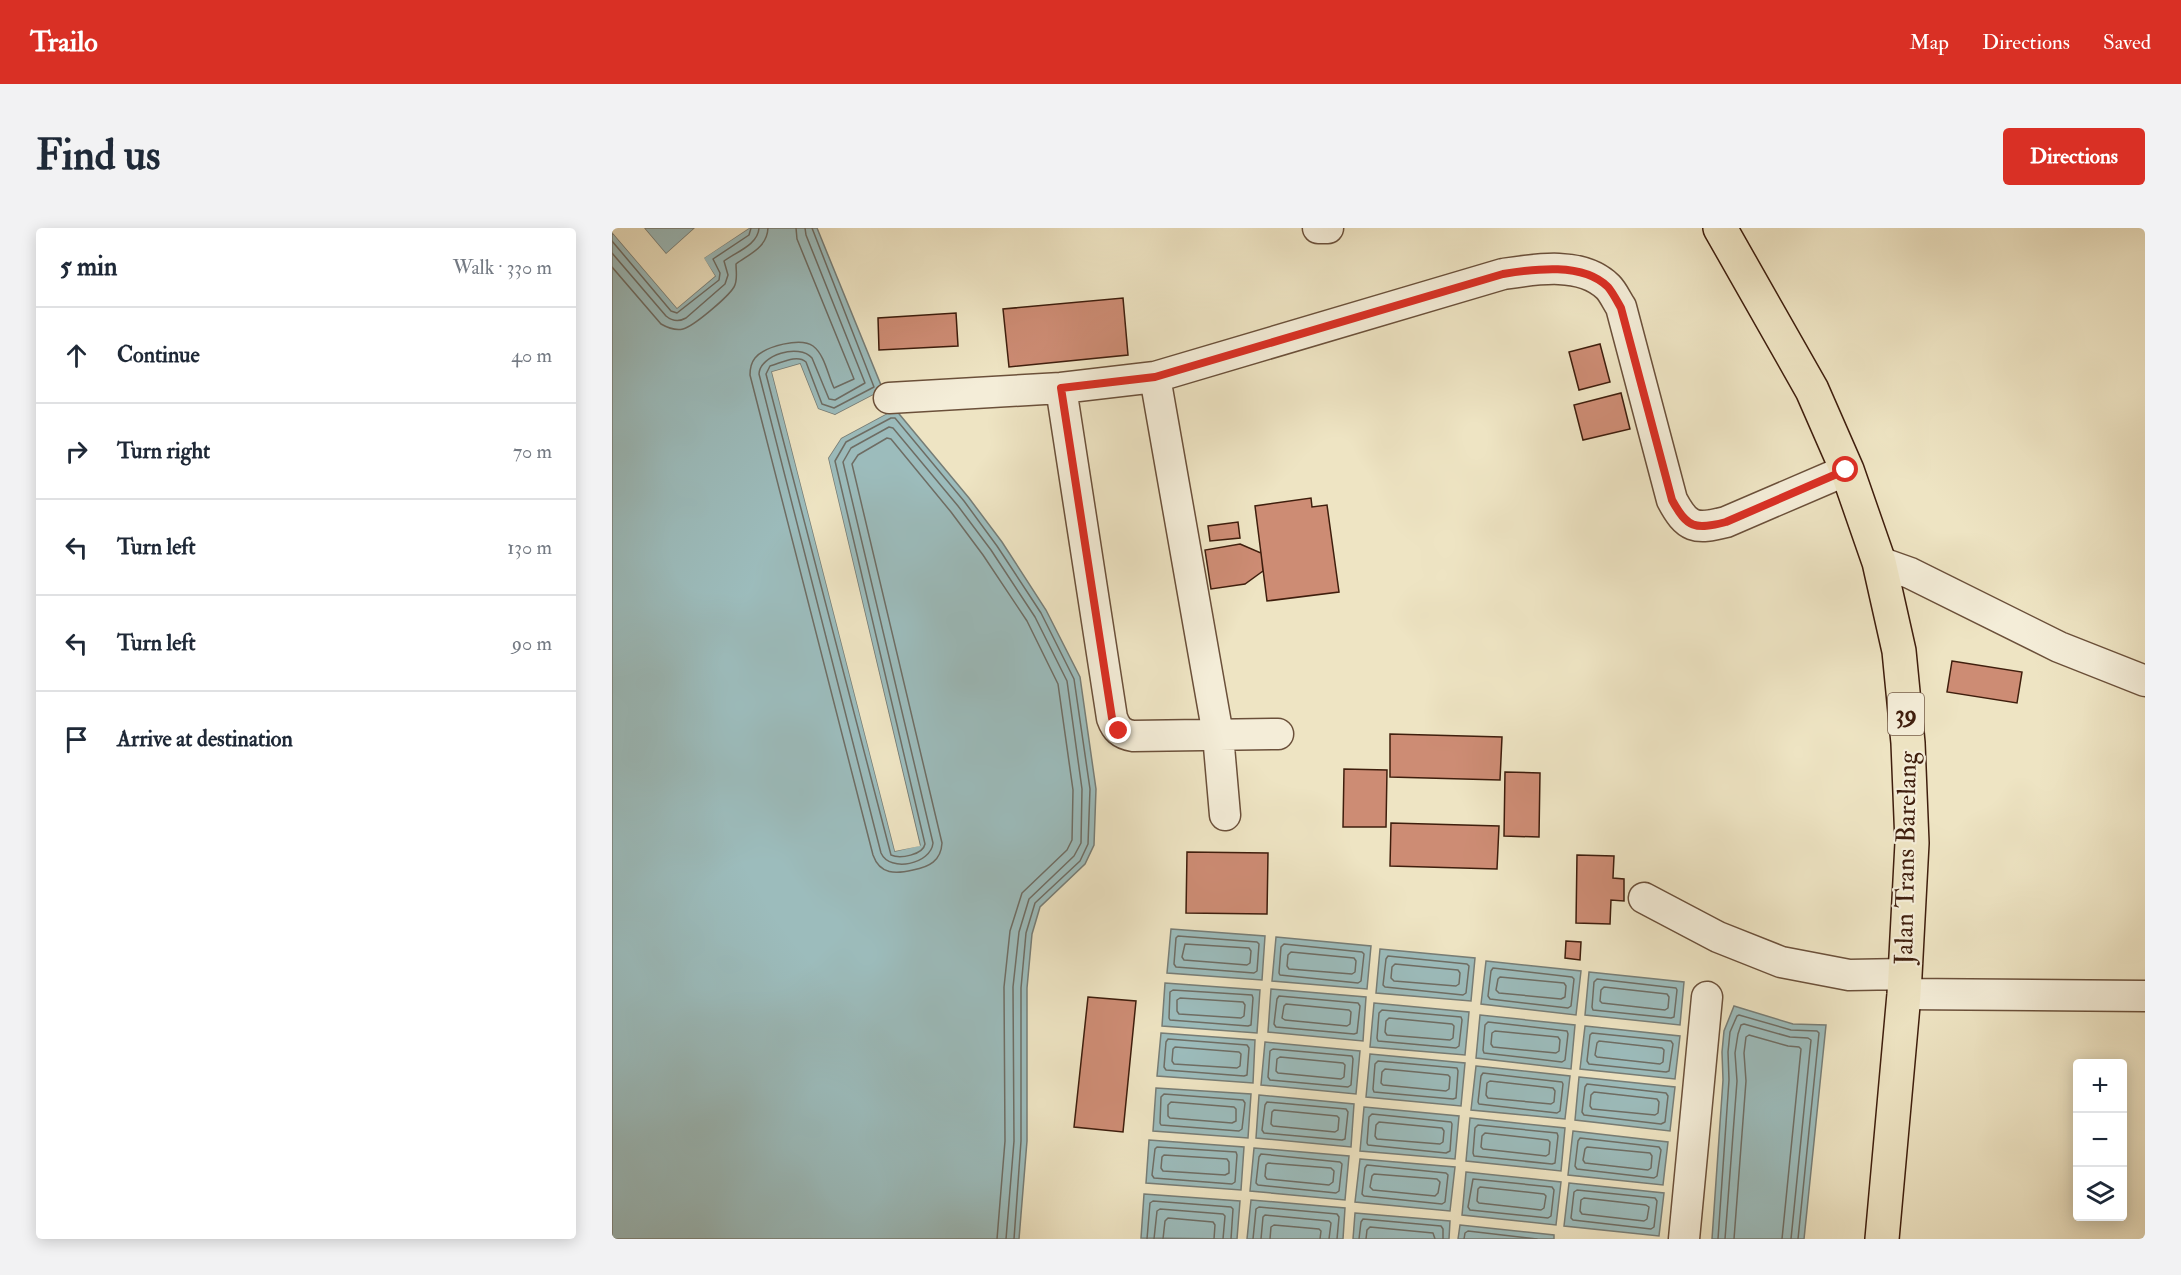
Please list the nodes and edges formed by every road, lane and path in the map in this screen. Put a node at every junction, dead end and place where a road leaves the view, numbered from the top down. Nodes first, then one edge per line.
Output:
1 (1318, 228) edge
2 (1328, 228) edge
3 (1720, 228) edge
4 (1155, 377) junction
5 (1061, 388) junction
6 (889, 398) dead end
7 (1846, 470) junction
8 (1879, 562) junction
9 (2145, 681) edge
10 (1278, 734) dead end
11 (1218, 735) junction
12 (1225, 815) dead end
13 (1644, 898) dead end
14 (1904, 984) junction
15 (2145, 996) edge
16 (1707, 997) dead end
17 (1684, 1239) edge
18 (1881, 1239) edge

1 - 2 lane
3 - 7 highway, Jalan Trans Barelang / 39
4 - 5 lane
4 - 7 lane
4 - 11 lane
5 - 6 lane
5 - 11 lane
7 - 8 highway, Jalan Trans Barelang / 39
8 - 9 lane
8 - 14 highway, Jalan Trans Barelang / 39
10 - 11 lane
11 - 12 lane
13 - 14 lane
14 - 15 lane
14 - 18 highway, Jalan Trans Barelang / 39
16 - 17 lane

